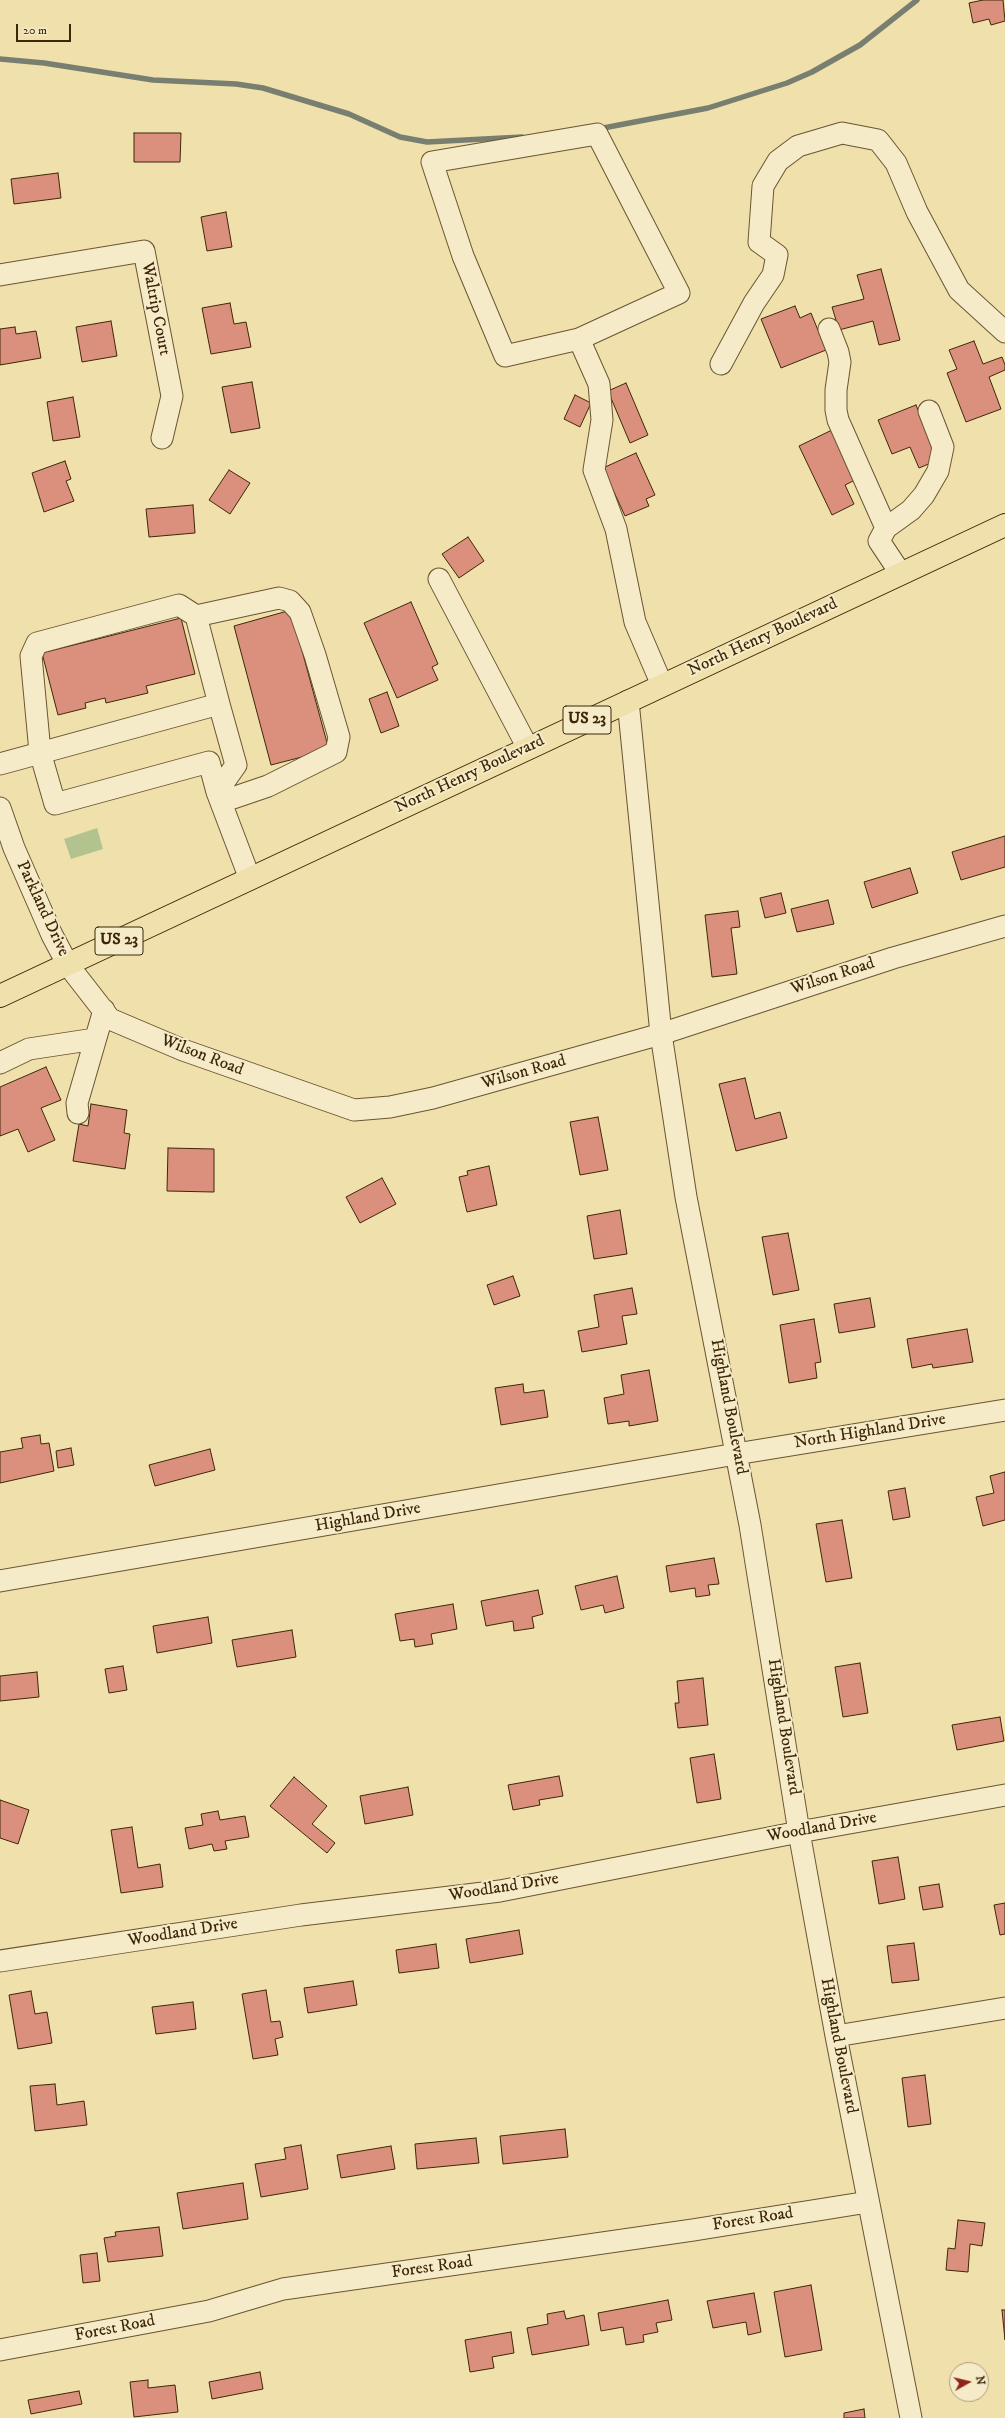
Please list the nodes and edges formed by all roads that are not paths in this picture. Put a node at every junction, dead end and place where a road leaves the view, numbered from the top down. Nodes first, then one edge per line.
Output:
1 (0, 275) edge
2 (829, 329) dead end
3 (1005, 332) edge
4 (579, 339) junction
5 (720, 364) dead end
6 (929, 411) dead end
7 (162, 438) dead end
8 (1005, 525) edge
9 (886, 528) junction
10 (900, 574) junction
11 (439, 578) dead end
12 (196, 616) junction
13 (662, 685) junction
14 (628, 701) junction
15 (219, 704) junction
16 (528, 748) junction
17 (40, 752) junction
18 (0, 764) edge
19 (219, 797) junction
20 (0, 808) edge
21 (250, 879) junction
22 (1005, 926) edge
23 (68, 965) junction
24 (0, 996) edge
25 (104, 1010) junction
26 (661, 1034) junction
27 (95, 1039) junction
28 (0, 1063) edge
29 (78, 1113) dead end
30 (1005, 1410) edge
31 (736, 1454) junction
32 (0, 1581) edge
33 (1005, 1795) edge
34 (799, 1832) junction
35 (0, 1961) edge
36 (1005, 2008) edge
37 (836, 2036) junction
38 (868, 2202) junction
39 (0, 2350) edge
40 (910, 2418) edge

1 - 7 street, Waltrip Court
2 - 9 street
3 - 5 street
4 - 4 street
4 - 13 street
6 - 9 street
8 - 10 main road, North Henry Boulevard / US 23
9 - 10 street
10 - 13 main road, North Henry Boulevard / US 23
11 - 16 street
12 - 15 street
12 - 17 street
12 - 19 street
13 - 14 main road, North Henry Boulevard / US 23
14 - 16 main road, North Henry Boulevard / US 23
14 - 26 street, Highland Boulevard
15 - 17 street
15 - 19 street
16 - 21 main road, North Henry Boulevard / US 23
17 - 18 street
17 - 19 street
19 - 21 street
20 - 23 street, Parkland Drive
21 - 23 main road, North Henry Boulevard / US 23
22 - 26 street, Wilson Road
23 - 24 main road, North Henry Boulevard / US 23
23 - 25 street, Wilson Road
25 - 26 street, Wilson Road
25 - 27 street
26 - 31 street, Highland Boulevard
27 - 28 street
27 - 29 street
30 - 31 street, North Highland Drive
31 - 32 street, Highland Drive
31 - 34 street, Highland Boulevard
33 - 34 street, Woodland Drive
34 - 35 street, Woodland Drive
34 - 37 street, Highland Boulevard
36 - 37 street
37 - 38 street, Highland Boulevard
38 - 39 street, Forest Road
38 - 40 street, Highland Boulevard

